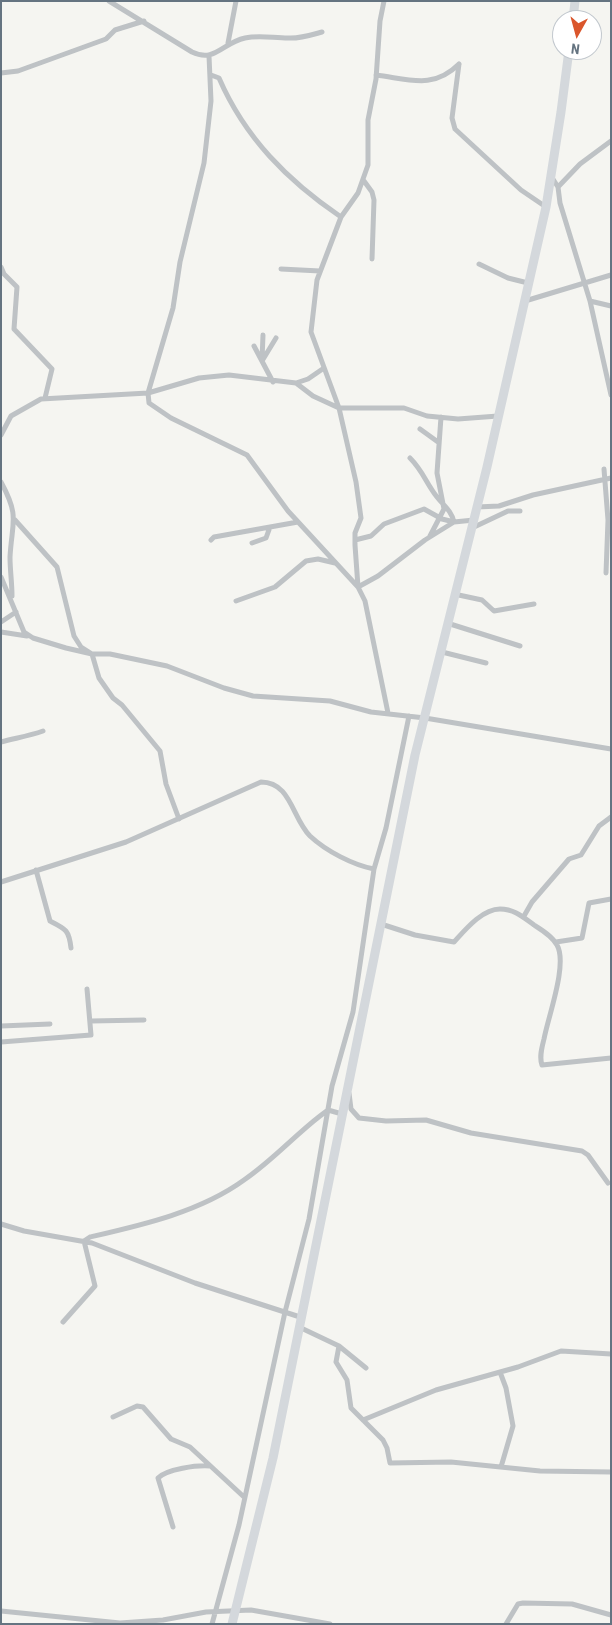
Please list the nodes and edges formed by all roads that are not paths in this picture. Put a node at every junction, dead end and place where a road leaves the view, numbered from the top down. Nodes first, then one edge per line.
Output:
1 (109, 1) edge
2 (236, 1) edge
3 (384, 1) edge
4 (144, 21) junction
5 (322, 32) dead end
6 (228, 43) junction
7 (209, 56) junction
8 (568, 60) edge
9 (1, 73) edge
10 (211, 75) junction
11 (376, 75) junction
12 (611, 142) edge
13 (550, 176) junction
14 (364, 181) junction
15 (558, 187) junction
16 (546, 208) junction
17 (341, 217) junction
18 (372, 259) dead end
19 (479, 264) dead end
20 (1, 267) edge
21 (281, 269) dead end
22 (320, 271) junction
23 (611, 275) edge
24 (528, 283) junction
25 (585, 283) junction
26 (525, 301) junction
27 (590, 301) junction
28 (611, 306) edge
29 (263, 335) dead end
30 (276, 338) dead end
31 (254, 346) dead end
32 (262, 361) junction
33 (324, 368) junction
34 (609, 381) edge
35 (273, 382) junction
36 (296, 383) junction
37 (148, 393) junction
38 (611, 395) edge
39 (45, 398) junction
40 (339, 408) junction
41 (498, 416) junction
42 (441, 417) junction
43 (4, 421) edge
44 (420, 430) dead end
45 (1, 435) edge
46 (438, 442) junction
47 (410, 458) dead end
48 (604, 469) dead end
49 (608, 479) edge
50 (1, 482) edge
51 (444, 504) junction
52 (477, 506) junction
53 (520, 511) dead end
54 (441, 518) junction
55 (15, 520) junction
56 (298, 522) junction
57 (454, 522) junction
58 (473, 524) junction
59 (270, 527) junction
60 (430, 536) junction
61 (211, 540) dead end
62 (355, 540) junction
63 (252, 543) dead end
64 (335, 563) junction
65 (606, 573) dead end
66 (1, 577) edge
67 (358, 587) junction
68 (454, 594) junction
69 (12, 601) junction
70 (236, 601) dead end
71 (534, 604) dead end
72 (16, 612) junction
73 (1, 622) edge
74 (447, 623) junction
75 (1, 632) edge
76 (28, 636) junction
77 (520, 646) dead end
78 (442, 652) junction
79 (92, 654) junction
80 (486, 663) dead end
81 (388, 713) junction
82 (409, 716) junction
83 (425, 718) junction
84 (43, 731) dead end
85 (1, 742) edge
86 (611, 749) edge
87 (611, 817) edge
88 (179, 820) junction
89 (36, 870) junction
90 (374, 870) junction
91 (1, 882) edge
92 (611, 899) edge
93 (524, 916) junction
94 (381, 924) junction
95 (556, 942) junction
96 (71, 948) dead end
97 (87, 989) dead end
98 (144, 1020) dead end
99 (91, 1021) junction
100 (50, 1024) dead end
101 (1, 1026) edge
102 (1, 1042) edge
103 (611, 1058) edge
104 (348, 1085) junction
105 (328, 1110) junction
106 (342, 1114) junction
107 (608, 1183) dead end
108 (1, 1224) edge
109 (84, 1241) junction
110 (285, 1312) junction
111 (300, 1318) junction
112 (63, 1322) dead end
113 (298, 1327) junction
114 (338, 1346) junction
115 (611, 1354) edge
116 (366, 1368) dead end
117 (500, 1372) junction
118 (113, 1417) dead end
119 (363, 1420) junction
120 (210, 1466) junction
121 (500, 1467) junction
122 (611, 1472) edge
123 (244, 1497) junction
124 (173, 1527) dead end
125 (236, 1611) junction
126 (1, 1612) edge
127 (214, 1612) junction
128 (611, 1615) edge
129 (212, 1624) edge
130 (232, 1624) edge
131 (330, 1624) edge
132 (506, 1624) edge

1 - 4 street
2 - 6 street
3 - 11 street
4 - 7 street
4 - 9 street
5 - 6 street
6 - 7 street
7 - 10 street
8 - 13 highway
10 - 17 street
10 - 37 street
11 - 14 street
11 - 16 street
12 - 15 street
13 - 15 street
13 - 16 highway
14 - 17 street
14 - 18 street
15 - 25 street
16 - 24 highway
17 - 22 street
19 - 24 street
20 - 39 street
21 - 22 street
22 - 33 street
23 - 25 street
24 - 26 highway
25 - 26 street
25 - 27 street
26 - 41 highway
27 - 28 street
27 - 34 street
29 - 32 street
30 - 32 street
31 - 32 street
32 - 35 street
33 - 36 street
33 - 40 street
34 - 38 street
35 - 36 street
35 - 37 street
36 - 40 street
37 - 39 street
37 - 56 street
39 - 43 street
40 - 42 street
40 - 62 street
41 - 42 street
41 - 52 highway
42 - 46 street
43 - 45 street
44 - 46 street
46 - 51 street
47 - 51 street
48 - 49 street
49 - 52 street
49 - 65 street
50 - 55 street
51 - 54 street
51 - 57 street
52 - 58 highway
53 - 58 street
54 - 57 street
54 - 60 street
54 - 62 street
55 - 69 street
55 - 79 street
56 - 59 street
56 - 64 street
57 - 58 street
57 - 60 street
58 - 68 highway
59 - 61 street
59 - 63 street
60 - 67 street
62 - 67 street
64 - 67 street
64 - 70 street
66 - 69 street
67 - 81 street
68 - 71 street
68 - 74 highway
69 - 72 street
72 - 73 street
72 - 76 street
74 - 77 street
74 - 78 highway
75 - 76 street
76 - 79 street
78 - 80 street
78 - 83 highway
79 - 81 street
79 - 88 street
81 - 82 street
82 - 83 street
82 - 90 street
83 - 86 street
83 - 94 highway
84 - 85 street
87 - 93 street
88 - 89 street
88 - 90 street
89 - 91 street
89 - 96 street
90 - 105 street
92 - 95 street
93 - 94 street
93 - 95 street
94 - 104 highway
95 - 103 street
97 - 99 street
98 - 99 street
99 - 102 street
100 - 101 street
104 - 106 highway
104 - 107 street
105 - 106 street
105 - 109 street
105 - 110 street
106 - 111 highway
108 - 109 street
109 - 110 street
109 - 112 street
110 - 111 street
110 - 123 street
111 - 113 highway
113 - 114 street
113 - 125 highway
114 - 116 street
114 - 119 street
115 - 117 street
117 - 119 street
117 - 121 street
118 - 120 street
119 - 121 street
120 - 123 street
120 - 124 street
121 - 122 street
123 - 127 street
125 - 127 street
125 - 130 highway
125 - 131 street
126 - 127 street
127 - 129 street
128 - 132 street

